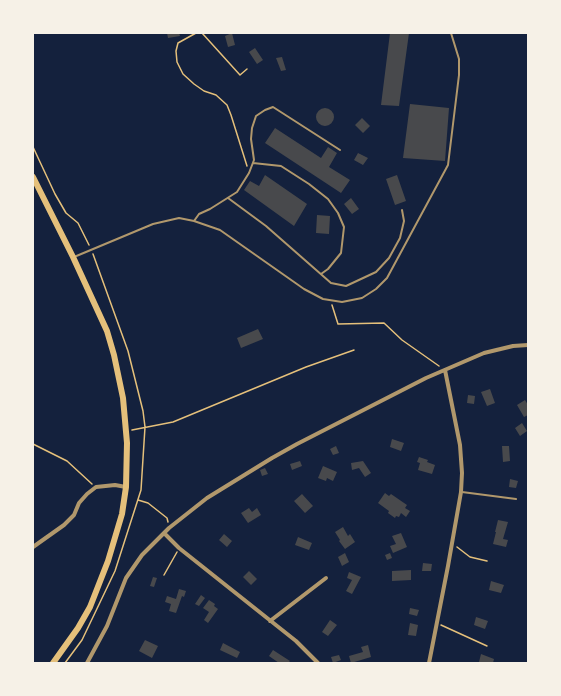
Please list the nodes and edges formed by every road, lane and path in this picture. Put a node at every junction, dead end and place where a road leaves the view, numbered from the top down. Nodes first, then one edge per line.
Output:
1 (196, 33) edge
2 (202, 33) edge
3 (451, 33) edge
4 (247, 70) dead end
5 (33, 147) edge
6 (340, 150) dead end
7 (253, 163) junction
8 (249, 173) junction
9 (33, 177) edge
10 (228, 198) junction
11 (402, 210) dead end
12 (194, 221) junction
13 (92, 250) junction
14 (73, 257) junction
15 (320, 274) junction
16 (330, 300) junction
17 (528, 345) edge
18 (354, 350) dead end
19 (445, 370) junction
20 (145, 428) junction
21 (127, 431) junction
22 (33, 444) edge
23 (96, 487) junction
24 (126, 487) junction
25 (461, 492) junction
26 (138, 500) junction
27 (516, 500) dead end
28 (169, 528) junction
29 (164, 533) junction
30 (452, 543) junction
31 (33, 547) edge
32 (179, 548) junction
33 (487, 561) dead end
34 (164, 575) dead end
35 (326, 578) dead end
36 (270, 621) junction
37 (437, 624) junction
38 (487, 646) dead end
39 (53, 663) edge
40 (65, 663) edge
41 (87, 663) edge
42 (318, 663) edge
43 (428, 663) edge

1 - 8 path
2 - 4 path
3 - 16 lane
5 - 13 path
6 - 7 lane
7 - 8 lane
7 - 15 lane
8 - 10 lane
9 - 14 main road
10 - 12 lane
10 - 15 lane
11 - 15 lane
12 - 13 lane
12 - 16 lane
13 - 14 lane
13 - 20 path
14 - 21 main road
16 - 19 path
17 - 19 street
18 - 20 path
19 - 25 street
19 - 28 street
20 - 21 path
20 - 26 path
21 - 24 main road
22 - 23 path
23 - 24 street
23 - 31 street
24 - 39 main road
25 - 27 lane
25 - 30 street
26 - 28 path
26 - 40 path
28 - 29 street
29 - 32 street
29 - 41 street
30 - 33 path
30 - 37 street
32 - 34 path
32 - 36 street
35 - 36 street
36 - 42 street
37 - 38 path
37 - 43 street

